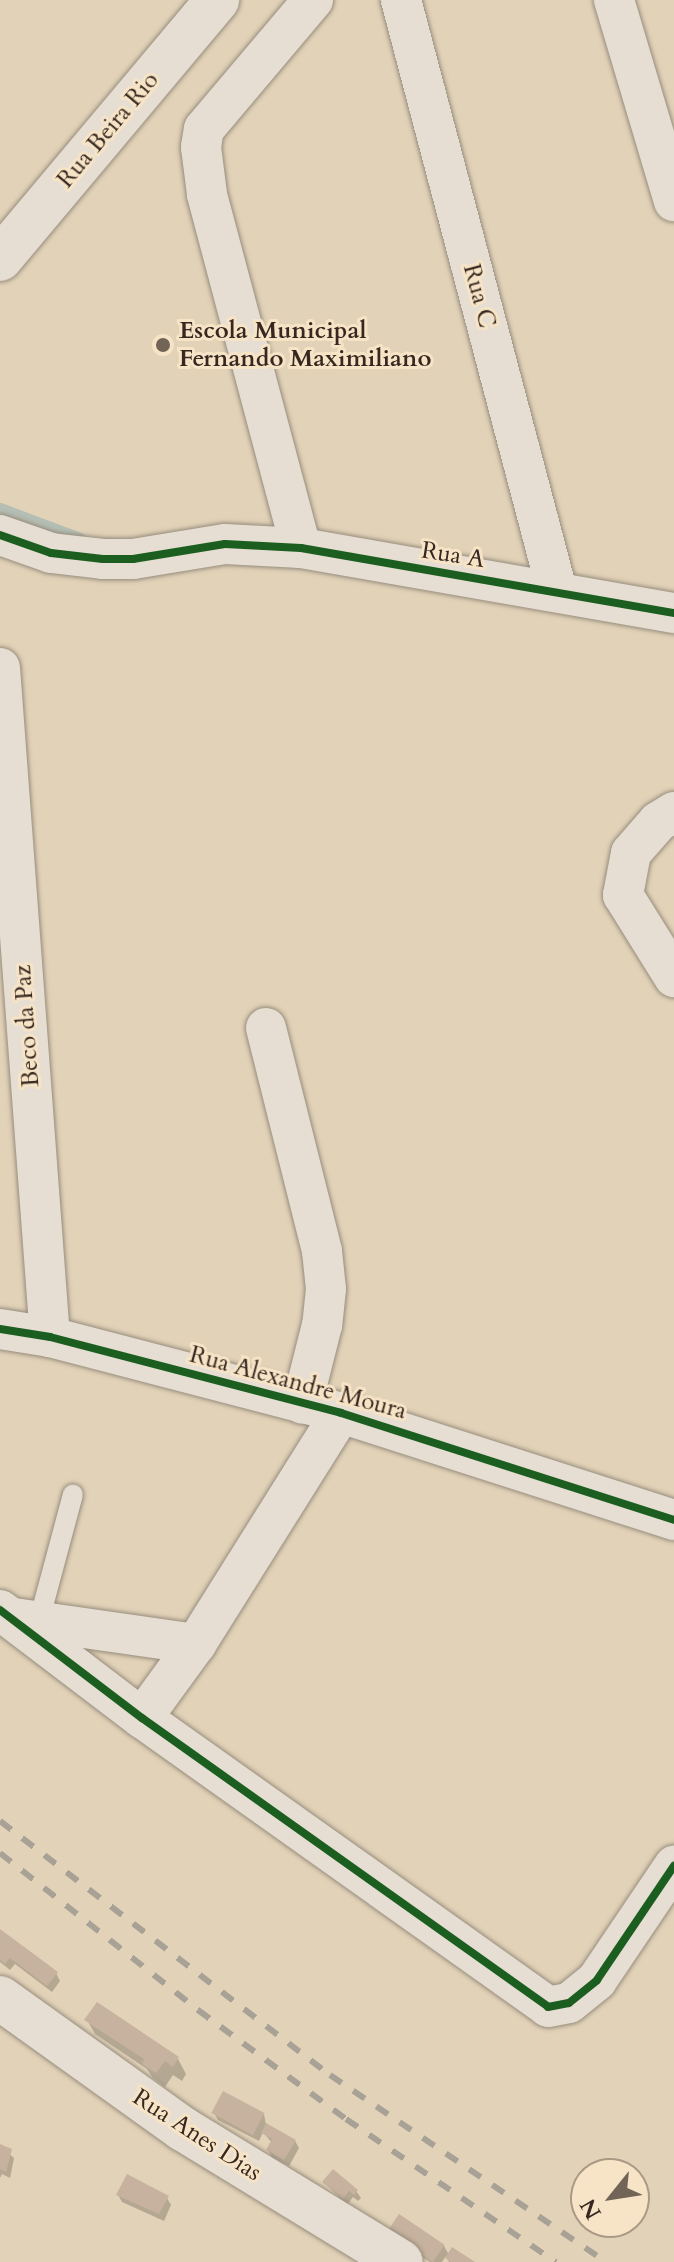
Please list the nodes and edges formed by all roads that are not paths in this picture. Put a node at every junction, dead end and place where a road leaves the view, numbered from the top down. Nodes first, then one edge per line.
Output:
1 (217, 0) edge
2 (313, 0) edge
3 (401, 0) edge
4 (614, 0) edge
5 (674, 201) edge
6 (0, 259) edge
7 (0, 535) edge
8 (301, 548) junction
9 (557, 591) junction
10 (674, 613) edge
11 (0, 668) edge
12 (666, 817) edge
13 (674, 977) edge
14 (266, 1028) dead end
15 (0, 1329) edge
16 (50, 1337) junction
17 (302, 1404) junction
18 (341, 1413) junction
19 (73, 1494) dead end
20 (674, 1520) edge
21 (17, 1616) edge
22 (196, 1644) junction
23 (142, 1718) junction
24 (674, 1866) edge
25 (0, 1998) edge
26 (401, 2262) edge

1 - 6 street, Rua Beira Rio
2 - 8 street
3 - 9 street, Rua C
4 - 5 street
7 - 8 street, Rua A
8 - 9 street, Rua A
9 - 10 street, Rua A
11 - 16 street, Beco da Paz
12 - 13 street
14 - 17 street
15 - 16 street, Rua Alexandre Moura
16 - 17 street, Rua Alexandre Moura
17 - 18 street, Rua Alexandre Moura
18 - 20 street, Rua Alexandre Moura
18 - 22 street
19 - 21 lane
21 - 22 street
21 - 23 street
22 - 23 street
23 - 24 street
25 - 26 street, Rua Anes Dias

